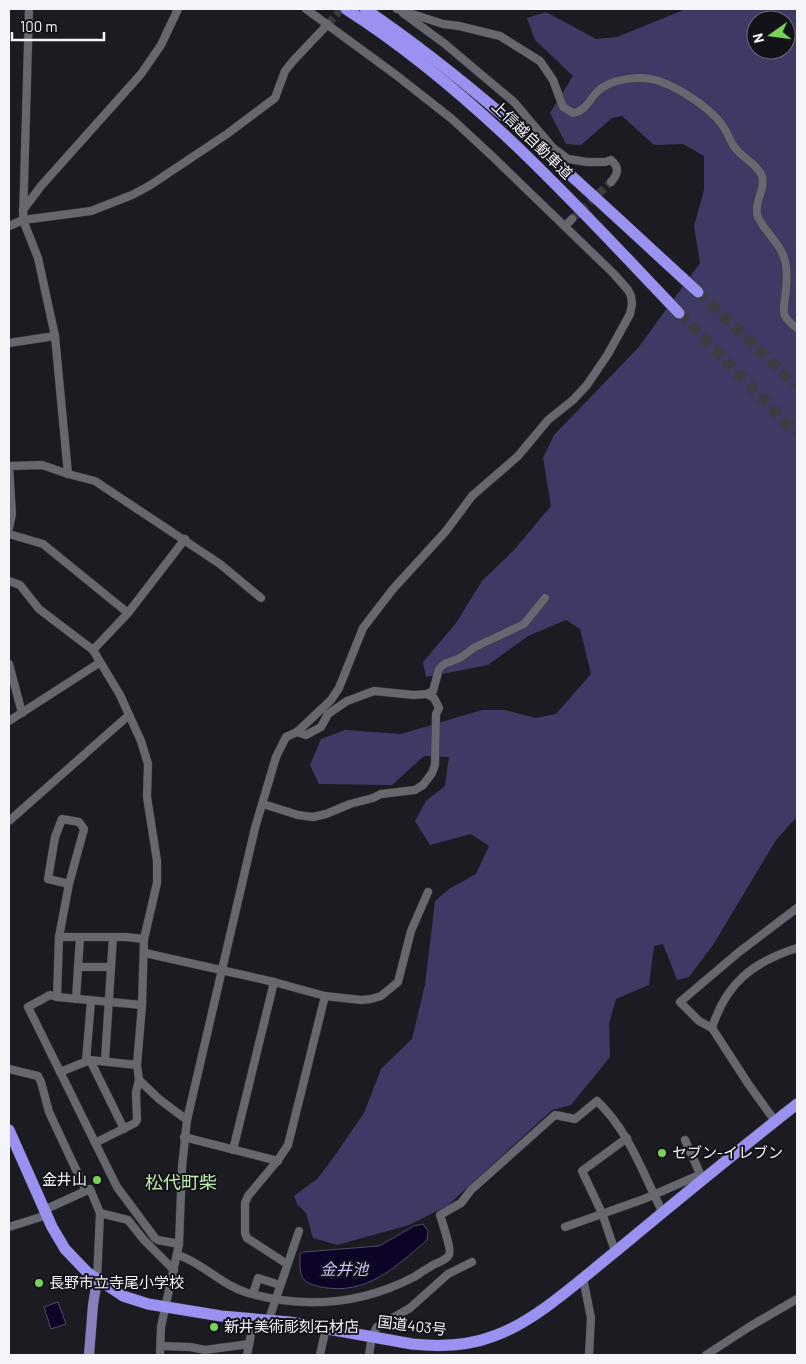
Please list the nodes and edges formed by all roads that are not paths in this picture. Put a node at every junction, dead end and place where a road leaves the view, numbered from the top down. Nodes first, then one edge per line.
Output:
1 (29, 9) edge
2 (178, 9) edge
3 (306, 9) edge
4 (346, 9) edge
5 (365, 9) edge
6 (397, 9) edge
7 (328, 24) junction
8 (611, 182) tunnel mouth
9 (23, 210) junction
10 (23, 220) junction
11 (572, 220) tunnel mouth
12 (9, 226) edge
13 (565, 226) junction
14 (698, 292) tunnel mouth
15 (679, 313) tunnel mouth
16 (797, 328) edge
17 (55, 336) junction
18 (9, 343) edge
19 (9, 466) edge
20 (68, 474) junction
21 (10, 484) edge
22 (9, 528) edge
23 (9, 534) edge
24 (185, 540) junction
25 (9, 581) edge
26 (262, 598) dead end
27 (545, 598) dead end
28 (128, 613) junction
29 (92, 650) junction
30 (99, 663) junction
31 (9, 664) edge
32 (427, 694) junction
33 (22, 713) junction
34 (129, 715) junction
35 (9, 721) edge
36 (297, 732) junction
37 (263, 804) junction
38 (9, 821) edge
39 (69, 884) junction
40 (428, 892) dead end
41 (797, 908) edge
42 (80, 937) junction
43 (113, 937) junction
44 (59, 938) junction
45 (144, 939) junction
46 (797, 948) edge
47 (144, 953) junction
48 (78, 967) junction
49 (111, 967) junction
50 (222, 971) junction
51 (274, 982) junction
52 (325, 996) junction
53 (57, 997) junction
54 (76, 999) junction
55 (91, 1001) junction
56 (109, 1003) junction
57 (142, 1005) junction
58 (712, 1028) junction
59 (88, 1060) junction
60 (105, 1060) junction
61 (137, 1065) junction
62 (9, 1068) edge
63 (60, 1072) junction
64 (139, 1080) junction
65 (797, 1104) edge
66 (186, 1120) junction
67 (775, 1121) junction
68 (124, 1129) junction
69 (9, 1130) edge
70 (184, 1137) junction
71 (627, 1138) junction
72 (685, 1140) dead end
73 (95, 1143) junction
74 (233, 1150) junction
75 (278, 1161) junction
76 (701, 1177) junction
77 (86, 1190) junction
78 (654, 1195) junction
79 (45, 1212) junction
80 (663, 1212) junction
81 (602, 1213) junction
82 (100, 1214) junction
83 (9, 1227) edge
84 (565, 1227) dead end
85 (299, 1231) dead end
86 (179, 1244) junction
87 (615, 1251) junction
88 (178, 1254) junction
89 (472, 1262) dead end
90 (287, 1264) junction
91 (174, 1270) junction
92 (583, 1278) junction
93 (97, 1280) junction
94 (280, 1285) junction
95 (253, 1294) junction
96 (275, 1298) junction
97 (797, 1299) edge
98 (165, 1307) junction
99 (254, 1318) junction
100 (269, 1319) junction
101 (326, 1328) junction
102 (372, 1336) junction
103 (249, 1344) junction
104 (161, 1346) junction
105 (89, 1355) edge
106 (160, 1355) edge
107 (247, 1355) edge
108 (320, 1355) edge
109 (369, 1355) edge
110 (589, 1355) edge
111 (706, 1355) edge

1 - 9 street
2 - 9 street
3 - 7 street
4 - 15 highway, 上信越自動車道
5 - 14 highway, 上信越自動車道
6 - 8 street
6 - 16 street
7 - 10 street
7 - 13 street
9 - 10 street
10 - 12 street
10 - 17 street
11 - 13 street
13 - 36 street
17 - 18 street
17 - 20 street
19 - 20 street
19 - 21 street
20 - 24 street
21 - 22 street
23 - 28 street
24 - 26 street
24 - 28 street
25 - 29 street
27 - 32 street
28 - 29 street
29 - 30 street
30 - 33 street
30 - 34 street
31 - 33 street
32 - 36 street
32 - 37 street
33 - 35 street
34 - 38 street
34 - 45 street
36 - 37 street
37 - 50 street
39 - 39 street
39 - 44 street
40 - 52 street
41 - 58 street
42 - 43 street
42 - 44 street
42 - 48 street
43 - 45 street
43 - 49 street
44 - 53 street
45 - 47 street
46 - 58 street
47 - 50 street
47 - 57 street
48 - 49 street
48 - 54 street
49 - 56 street
50 - 51 street
50 - 66 street
51 - 52 street
51 - 74 street
52 - 75 street
53 - 54 street
53 - 63 street
54 - 55 street
55 - 56 street
55 - 59 street
56 - 57 street
56 - 60 street
57 - 61 street
58 - 67 street
59 - 60 street
59 - 63 street
59 - 68 street
60 - 61 street
61 - 64 street
62 - 77 street
63 - 73 street
64 - 66 street
64 - 68 street
65 - 67 highway, 国道403号
66 - 70 street
67 - 76 highway, 国道403号
68 - 73 street
69 - 79 highway, 国道403号
70 - 74 street
70 - 86 street
71 - 78 street
71 - 81 street
71 - 96 street
72 - 76 street
73 - 86 street
74 - 75 street
75 - 90 street
76 - 78 street
76 - 80 highway, 国道403号
77 - 79 street
77 - 82 street
78 - 80 street
78 - 81 street
79 - 83 street
79 - 93 highway, 国道403号
80 - 87 highway, 国道403号
81 - 84 street
81 - 87 street
82 - 91 street
82 - 93 street
85 - 90 street
86 - 88 street
87 - 92 highway, 国道403号
88 - 91 street
88 - 95 street
89 - 102 street
90 - 94 street
91 - 98 street
92 - 102 highway, 国道403号
92 - 110 street
93 - 98 highway, 国道403号
93 - 105 main road
94 - 95 street
94 - 96 street
95 - 96 street
96 - 100 street
97 - 111 street
98 - 99 highway, 国道403号
98 - 104 street
99 - 100 highway, 国道403号
99 - 103 street
100 - 101 highway, 国道403号
101 - 102 highway, 国道403号
101 - 108 street
102 - 109 street
103 - 104 street
103 - 107 street
104 - 106 street

